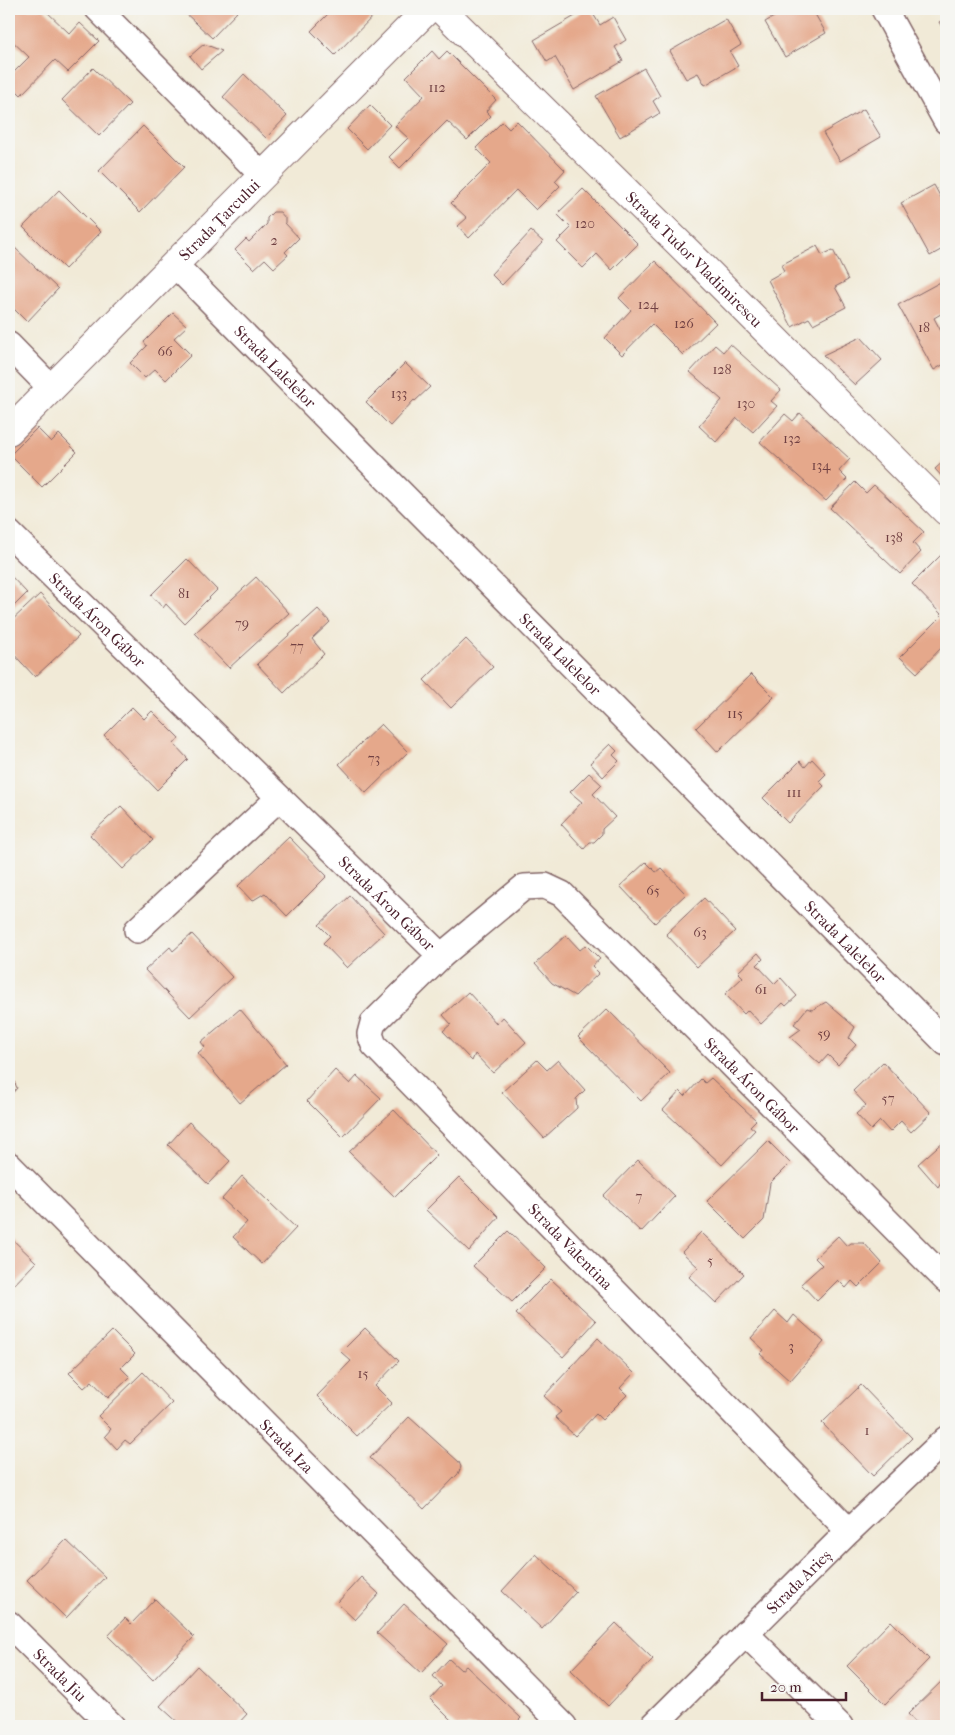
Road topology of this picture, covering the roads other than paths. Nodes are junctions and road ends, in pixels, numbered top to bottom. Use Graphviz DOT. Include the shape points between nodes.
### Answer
graph roads {
  1 [pos="98,9"];
  2 [pos="428,9"];
  3 [pos="441,9"];
  4 [pos="884,9"];
  5 [pos="946,121"];
  6 [pos="262,175"];
  7 [pos="174,264"];
  8 [pos="9,345"];
  9 [pos="51,388"];
  10 [pos="9,431"];
  11 [pos="946,511"];
  12 [pos="9,533"];
  13 [pos="279,798"];
  14 [pos="137,930"];
  15 [pos="440,956"];
  16 [pos="946,1044"];
  17 [pos="9,1165"];
  18 [pos="946,1280"];
  19 [pos="946,1439"];
  20 [pos="849,1531"];
  21 [pos="9,1624"];
  22 [pos="746,1633"];
  23 [pos="112,1726"];
  24 [pos="564,1726"];
  25 [pos="653,1726"];
  26 [pos="840,1726"];
  1 -- 6 [label="street"];
  2 -- 6 [label="street, Strada Țarcului"];
  3 -- 11 [label="street, Strada Tudor Vladimirescu"];
  4 -- 5 [label="street"];
  6 -- 7 [label="street, Strada Țarcului"];
  7 -- 9 [label="street, Strada Țarcului"];
  7 -- 16 [label="street, Strada Lalelelor"];
  8 -- 9 [label="street"];
  9 -- 10 [label="street, Strada Țarcului"];
  12 -- 13 [label="street, Strada Áron Gábor"];
  13 -- 14 [label="street"];
  13 -- 15 [label="street, Strada Áron Gábor"];
  15 -- 18 [label="street, Strada Áron Gábor" via="524,887 545,886 562,894"];
  15 -- 20 [label="street, Strada Valentina" via="373,1023 370,1034 374,1045"];
  17 -- 24 [label="street, Strada Iza"];
  19 -- 20 [label="street, Strada Arieș"];
  20 -- 22 [label="street, Strada Arieș"];
  21 -- 23 [label="street, Strada Jiu"];
  22 -- 25 [label="street, Strada Arieș"];
  22 -- 26 [label="street"];
}
